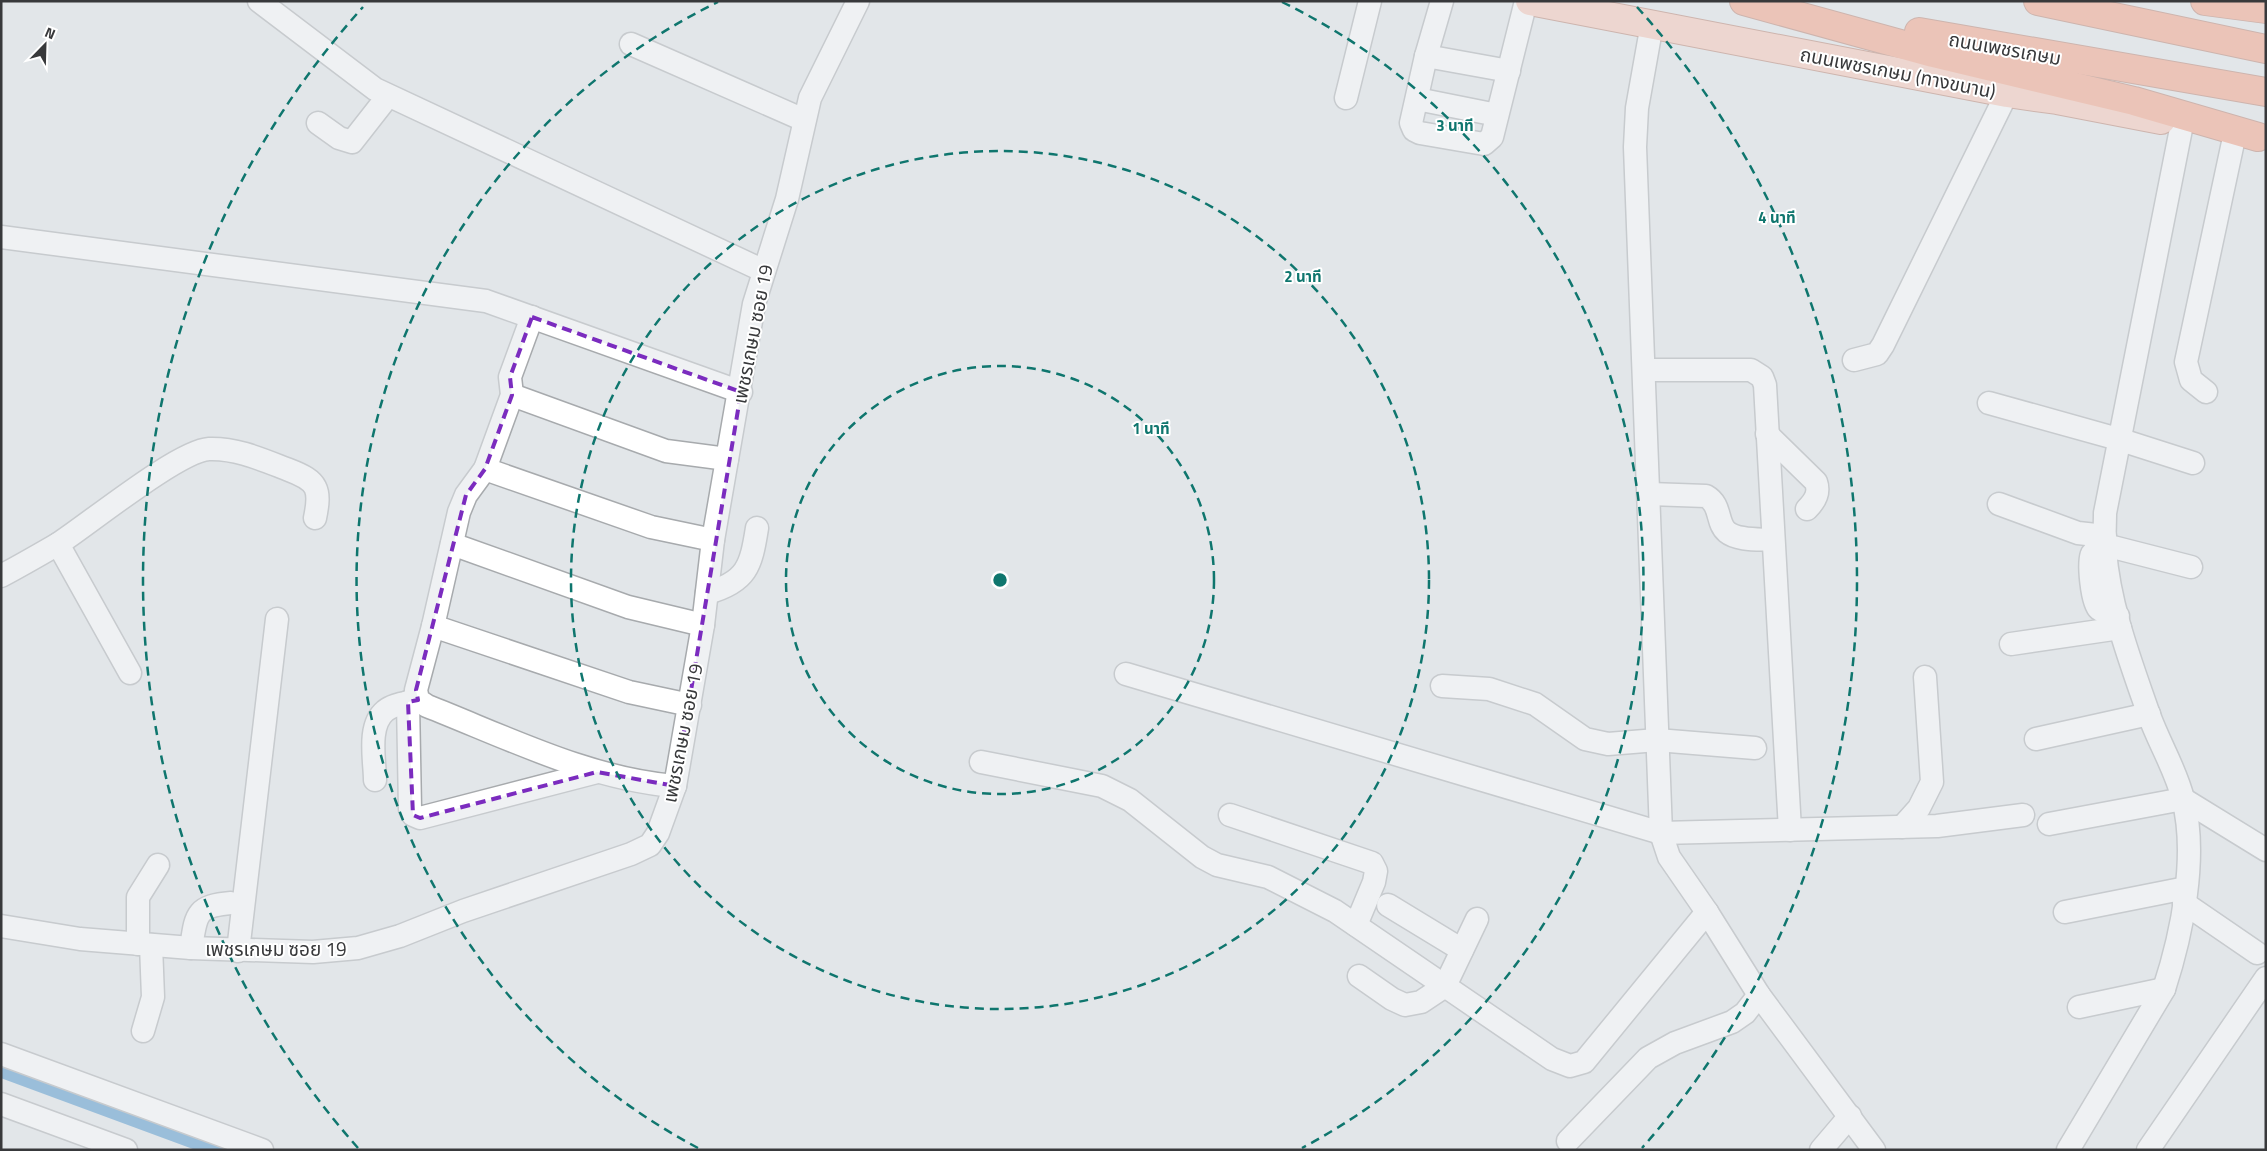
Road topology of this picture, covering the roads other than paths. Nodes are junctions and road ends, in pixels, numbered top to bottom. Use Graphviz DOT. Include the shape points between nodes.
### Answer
graph roads {
  1 [pos="258,1"];
  2 [pos="858,1"];
  3 [pos="1370,1"];
  4 [pos="1442,1"];
  5 [pos="1526,1"];
  6 [pos="1530,1"];
  7 [pos="1745,1"];
  8 [pos="2038,1"];
  9 [pos="2205,1"];
  10 [pos="2256,1"];
  11 [pos="2266,3"];
  12 [pos="2266,9"];
  13 [pos="1652,24"];
  14 [pos="631,44"];
  15 [pos="2266,49"];
  16 [pos="1426,56"];
  17 [pos="1509,71"];
  18 [pos="2266,92"];
  19 [pos="2007,93"];
  20 [pos="388,96"];
  21 [pos="1346,98"];
  22 [pos="1417,99"];
  23 [pos="1497,115"];
  24 [pos="804,120"];
  25 [pos="318,123"];
  26 [pos="2182,124"];
  27 [pos="2253,136"];
  28 [pos="1,237"];
  29 [pos="764,271"];
  30 [pos="532,317"];
  31 [pos="1854,360"];
  32 [pos="1644,370"];
  33 [pos="741,392"];
  34 [pos="2206,392"];
  35 [pos="512,394"];
  36 [pos="1989,403"];
  37 [pos="1767,434"];
  38 [pos="2118,439"];
  39 [pos="727,459"];
  40 [pos="2193,463"];
  41 [pos="485,469"];
  42 [pos="1650,494"];
  43 [pos="1999,504"];
  44 [pos="1807,509"];
  45 [pos="315,518"];
  46 [pos="757,528"];
  47 [pos="713,540"];
  48 [pos="1773,540"];
  49 [pos="2105,540"];
  50 [pos="58,544"];
  51 [pos="452,544"];
  52 [pos="2191,567"];
  53 [pos="1,576"];
  54 [pos="707,593"];
  55 [pos="277,620"];
  56 [pos="2119,622"];
  57 [pos="702,625"];
  58 [pos="434,626"];
  59 [pos="2011,644"];
  60 [pos="130,673"];
  61 [pos="1126,674"];
  62 [pos="1925,677"];
  63 [pos="1442,686"];
  64 [pos="413,701"];
  65 [pos="690,705"];
  66 [pos="2149,714"];
  67 [pos="2036,739"];
  68 [pos="1658,740"];
  69 [pos="1755,748"];
  70 [pos="982,762"];
  71 [pos="597,772"];
  72 [pos="375,780"];
  73 [pos="675,786"];
  74 [pos="2183,799"];
  75 [pos="1230,815"];
  76 [pos="2023,815"];
  77 [pos="2049,824"];
  78 [pos="1902,827"];
  79 [pos="1790,830"];
  80 [pos="1661,833"];
  81 [pos="2266,850"];
  82 [pos="158,865"];
  83 [pos="2185,896"];
  84 [pos="231,903"];
  85 [pos="1388,905"];
  86 [pos="1707,912"];
  87 [pos="2065,912"];
  88 [pos="1477,919"];
  89 [pos="1356,925"];
  90 [pos="2,929"];
  91 [pos="144,945"];
  92 [pos="191,948"];
  93 [pos="1462,950"];
  94 [pos="238,951"];
  95 [pos="2257,953"];
  96 [pos="1359,976"];
  97 [pos="2266,978"];
  98 [pos="1445,986"];
  99 [pos="2164,990"];
  100 [pos="1759,994"];
  101 [pos="2079,1007"];
  102 [pos="143,1031"];
  103 [pos="1,1054"];
  104 [pos="1,1104"];
  105 [pos="1850,1116"];
  106 [pos="70,1140"];
  107 [pos="1568,1141"];
  108 [pos="126,1150"];
  109 [pos="262,1150"];
  110 [pos="1821,1150"];
  111 [pos="1874,1150"];
  112 [pos="2068,1150"];
  113 [pos="2148,1150"];
  1 -- 20 [label="street"];
  2 -- 24 [label="street, เพชรเกษม ซอย 19" via="817,82"];
  3 -- 21 [label="street"];
  4 -- 16 [label="street"];
  5 -- 17 [label="street"];
  6 -- 13 [label="main road, ถนนเพชรเกษม (ทางขนาน)"];
  7 -- 18 [label="highway, ถนนเพชรเกษม"];
  7 -- 27 [label="highway" via="1933,54 2125,99"];
  8 -- 15 [label="highway"];
  9 -- 12 [label="highway"];
  10 -- 11 [label="main road"];
  13 -- 19 [label="main road, ถนนเพชรเกษม (ทางขนาน)"];
  13 -- 32 [label="street" via="1637,108 1635,147"];
  14 -- 24 [label="street"];
  16 -- 17 [label="street"];
  16 -- 22 [label="street"];
  17 -- 23 [label="street"];
  19 -- 26 [label="main road, ถนนเพชรเกษม (ทางขนาน)"];
  19 -- 31 [label="street" via="1884,345 1877,354"];
  20 -- 25 [label="street" via="352,142 339,138"];
  20 -- 29 [label="street"];
  22 -- 23 [label="street"];
  22 -- 23 [label="street" via="1411,123 1420,133 1484,144 1492,137"];
  24 -- 29 [label="street, เพชรเกษม ซอย 19" via="787,198"];
  26 -- 27 [label="main road, ถนนเพชรเกษม (ทางขนาน)"];
  26 -- 38 [label="street"];
  27 -- 34 [label="street" via="2186,362 2191,380"];
  28 -- 30 [label="street" via="486,301"];
  29 -- 33 [label="street, เพชรเกษม ซอย 19" via="754,304"];
  30 -- 33 [label="street"];
  30 -- 35 [label="street" via="510,376"];
  32 -- 37 [label="street" via="1751,370 1758,373 1765,386"];
  32 -- 42 [label="street"];
  33 -- 39 [label="street, เพชรเกษม ซอย 19"];
  35 -- 39 [label="street" via="666,451"];
  35 -- 41 [label="street"];
  36 -- 38 [label="street"];
  37 -- 44 [label="street" via="1816,482 1816,498"];
  37 -- 48 [label="street"];
  38 -- 40 [label="street"];
  38 -- 49 [label="street" via="2105,512"];
  39 -- 47 [label="street, เพชรเกษม ซอย 19"];
  41 -- 47 [label="street" via="651,527"];
  41 -- 51 [label="street" via="466,495"];
  42 -- 48 [label="street" via="1706,496 1712,499 1727,532 1735,536"];
  42 -- 68 [label="street"];
  43 -- 49 [label="street"];
  45 -- 50 [label="street" via="319,491 301,474 247,454 206,449 183,458"];
  46 -- 54 [label="street" via="746,569 728,587"];
  47 -- 54 [label="street, เพชรเกษม ซอย 19"];
  48 -- 79 [label="street"];
  49 -- 52 [label="street"];
  49 -- 56 [label="street"];
  50 -- 53 [label="street"];
  50 -- 60 [label="street"];
  51 -- 57 [label="street" via="628,607"];
  51 -- 58 [label="street"];
  54 -- 57 [label="street, เพชรเกษม ซอย 19"];
  55 -- 94 [label="street"];
  56 -- 59 [label="street"];
  56 -- 66 [label="street"];
  57 -- 65 [label="street, เพชรเกษม ซอย 19"];
  58 -- 64 [label="street"];
  58 -- 65 [label="street" via="629,692"];
  61 -- 80 [label="street"];
  62 -- 78 [label="street" via="1932,782 1919,808"];
  63 -- 68 [label="street" via="1489,689 1534,704 1585,739 1608,744"];
  64 -- 71 [label="street"];
  64 -- 71 [label="street" via="410,809 420,818"];
  64 -- 72 [label="street" via="393,707 379,718 374,738"];
  65 -- 73 [label="street, เพชรเกษม ซอย 19"];
  66 -- 67 [label="street"];
  66 -- 74 [label="street"];
  68 -- 69 [label="street"];
  68 -- 80 [label="street"];
  70 -- 89 [label="street" via="1102,786 1130,800 1202,858 1217,865 1268,877"];
  71 -- 73 [label="street"];
  73 -- 94 [label="street, เพชรเกษม ซอย 19" via="658,833 650,845 631,854 358,948 313,952"];
  74 -- 77 [label="street"];
  74 -- 81 [label="street"];
  74 -- 83 [label="street" via="2188,830"];
  75 -- 89 [label="street" via="1372,864 1376,870 1374,882"];
  76 -- 78 [label="street"];
  78 -- 79 [label="street"];
  79 -- 80 [label="street"];
  80 -- 86 [label="street" via="1669,857"];
  82 -- 91 [label="street" via="138,897"];
  83 -- 87 [label="street"];
  83 -- 95 [label="street"];
  83 -- 99 [label="street" via="2172,966"];
  84 -- 92 [label="street" via="211,904 200,912"];
  85 -- 93 [label="street"];
  86 -- 98 [label="street" via="1584,1062 1570,1066 1552,1059"];
  86 -- 100 [label="street"];
  88 -- 93 [label="street"];
  89 -- 98 [label="street"];
  90 -- 91 [label="street, เพชรเกษม ซอย 19"];
  91 -- 92 [label="street, เพชรเกษม ซอย 19"];
  91 -- 102 [label="street" via="153,997"];
  92 -- 94 [label="street, เพชรเกษม ซอย 19"];
  93 -- 98 [label="street"];
  96 -- 98 [label="street" via="1405,1005 1421,1002"];
  97 -- 113 [label="street"];
  99 -- 101 [label="street"];
  99 -- 112 [label="street"];
  100 -- 105 [label="street"];
  100 -- 107 [label="street" via="1745,1013 1732,1022 1675,1043 1648,1058"];
  103 -- 109 [label="street"];
  104 -- 106 [label="street"];
  105 -- 110 [label="street"];
  105 -- 111 [label="street"];
  106 -- 108 [label="street"];
}
